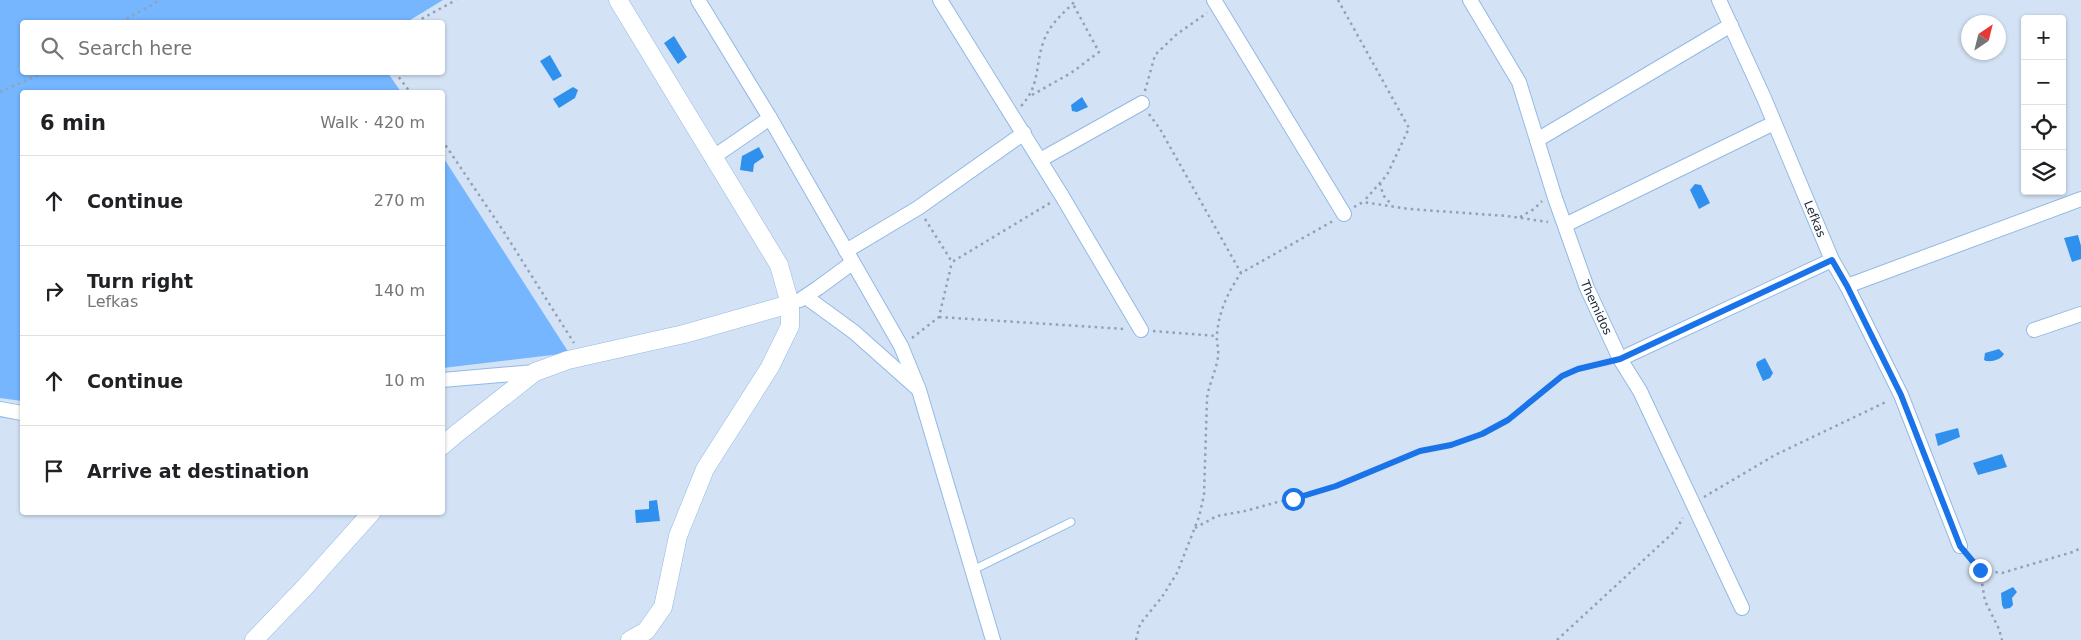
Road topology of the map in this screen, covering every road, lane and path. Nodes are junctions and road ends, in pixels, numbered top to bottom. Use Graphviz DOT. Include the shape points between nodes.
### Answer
graph roads {
  1 [pos="160,0"];
  2 [pos="456,0"];
  3 [pos="618,0"];
  4 [pos="698,0"];
  5 [pos="940,0"];
  6 [pos="1076,0"];
  7 [pos="1338,0"];
  8 [pos="1470,0"];
  9 [pos="1719,0"];
  10 [pos="1216,3"];
  11 [pos="1073,4"];
  12 [pos="125,20"];
  13 [pos="420,20"];
  14 [pos="1731,24"];
  15 [pos="38,75"];
  16 [pos="397,75"];
  17 [pos="408,90"];
  18 [pos="0,92"];
  19 [pos="1030,96"];
  20 [pos="1142,103"];
  21 [pos="1011,115"];
  22 [pos="770,118"];
  23 [pos="1774,123"];
  24 [pos="1024,133"];
  25 [pos="1538,140"];
  26 [pos="445,144"];
  27 [pos="712,158"];
  28 [pos="1040,160"];
  29 [pos="1550,180"];
  30 [pos="1380,183"];
  31 [pos="1062,196"];
  32 [pos="2081,199"];
  33 [pos="1364,202"];
  34 [pos="1394,206"];
  35 [pos="918,208"];
  36 [pos="1344,214"];
  37 [pos="1518,218"];
  38 [pos="1565,225"];
  39 [pos="849,257"];
  40 [pos="1832,260"];
  41 [pos="952,262"];
  42 [pos="1241,273"];
  43 [pos="1847,286"];
  44 [pos="798,300"];
  45 [pos="2081,314"];
  46 [pos="939,316"];
  47 [pos="1141,330"];
  48 [pos="2034,330"];
  49 [pos="1216,336"];
  50 [pos="901,346"];
  51 [pos="583,357"];
  52 [pos="1620,359"];
  53 [pos="535,372"];
  54 [pos="445,380"];
  55 [pos="919,390"];
  56 [pos="1901,395"];
  57 [pos="0,410"];
  58 [pos="20,414"];
  59 [pos="445,443"];
  60 [pos="1692,504"];
  61 [pos="369,515"];
  62 [pos="1071,522"];
  63 [pos="1195,528"];
  64 [pos="1960,546"];
  65 [pos="2081,546"];
  66 [pos="972,570"];
  67 [pos="1980,570"];
  68 [pos="1742,608"];
  69 [pos="254,640"];
  70 [pos="630,640"];
  71 [pos="993,640"];
  72 [pos="1136,640"];
  73 [pos="1557,640"];
  74 [pos="2002,640"];
  1 -- 12 [label="path"];
  2 -- 13 [label="path"];
  3 -- 27 [label="street"];
  4 -- 22 [label="street"];
  5 -- 21 [label="street"];
  6 -- 11 [label="path"];
  7 -- 30 [label="path" via="1409,128"];
  8 -- 25 [label="street, Themidos" via="1519,82"];
  9 -- 14 [label="street, Lefkas"];
  10 -- 20 [label="path" via="1156,55"];
  10 -- 36 [label="street"];
  11 -- 19 [label="path" via="1051,25 1042,44"];
  11 -- 19 [label="path" via="1099,52"];
  14 -- 23 [label="street, Lefkas"];
  14 -- 25 [label="street"];
  15 -- 18 [label="path"];
  16 -- 17 [label="path"];
  19 -- 21 [label="path"];
  20 -- 28 [label="street"];
  20 -- 42 [label="path"];
  21 -- 24 [label="street"];
  22 -- 27 [label="street"];
  22 -- 39 [label="street"];
  23 -- 38 [label="street"];
  23 -- 40 [label="street, Lefkas"];
  24 -- 28 [label="street"];
  24 -- 35 [label="street"];
  25 -- 29 [label="street, Themidos"];
  26 -- 51 [label="path"];
  27 -- 44 [label="street"];
  28 -- 31 [label="street"];
  29 -- 37 [label="path" via="1544,199"];
  29 -- 38 [label="street, Themidos"];
  30 -- 33 [label="path"];
  30 -- 34 [label="path" via="1383,195"];
  31 -- 41 [label="path"];
  31 -- 47 [label="street"];
  32 -- 43 [label="street"];
  33 -- 34 [label="path"];
  33 -- 36 [label="path"];
  34 -- 37 [label="path"];
  35 -- 39 [label="street"];
  35 -- 41 [label="path"];
  36 -- 42 [label="path"];
  37 -- 38 [label="path"];
  38 -- 52 [label="street, Themidos" via="1587,288"];
  39 -- 44 [label="street"];
  39 -- 50 [label="street"];
  40 -- 43 [label="street, Lefkas"];
  40 -- 52 [label="street"];
  41 -- 46 [label="path"];
  42 -- 49 [label="path" via="1222,306"];
  43 -- 56 [label="street, Lefkas"];
  44 -- 51 [label="street" via="684,334"];
  44 -- 55 [label="street" via="854,332"];
  44 -- 70 [label="street" via="790,326 770,367 705,469 678,536 663,607 646,630"];
  45 -- 48 [label="street"];
  46 -- 47 [label="path"];
  46 -- 50 [label="path"];
  47 -- 49 [label="path"];
  49 -- 63 [label="path" via="1218,359 1207,398 1204,494"];
  50 -- 55 [label="street"];
  51 -- 53 [label="street"];
  52 -- 60 [label="street, Themidos" via="1640,392"];
  52 -- 63 [label="path" via="1562,376 1508,420 1482,434 1420,451 1336,486 1217,516"];
  53 -- 54 [label="street"];
  53 -- 59 [label="street"];
  55 -- 66 [label="street"];
  56 -- 60 [label="path" via="1775,455"];
  56 -- 64 [label="street, Lefkas"];
  57 -- 58 [label="street"];
  60 -- 68 [label="street, Themidos"];
  60 -- 73 [label="path" via="1676,531"];
  61 -- 69 [label="street"];
  62 -- 66 [label="lane"];
  63 -- 72 [label="path" via="1177,573 1140,624"];
  64 -- 67 [label="path"];
  65 -- 67 [label="path" via="2076,551 2002,573"];
  66 -- 71 [label="street"];
  67 -- 74 [label="path" via="1985,601"];
}
